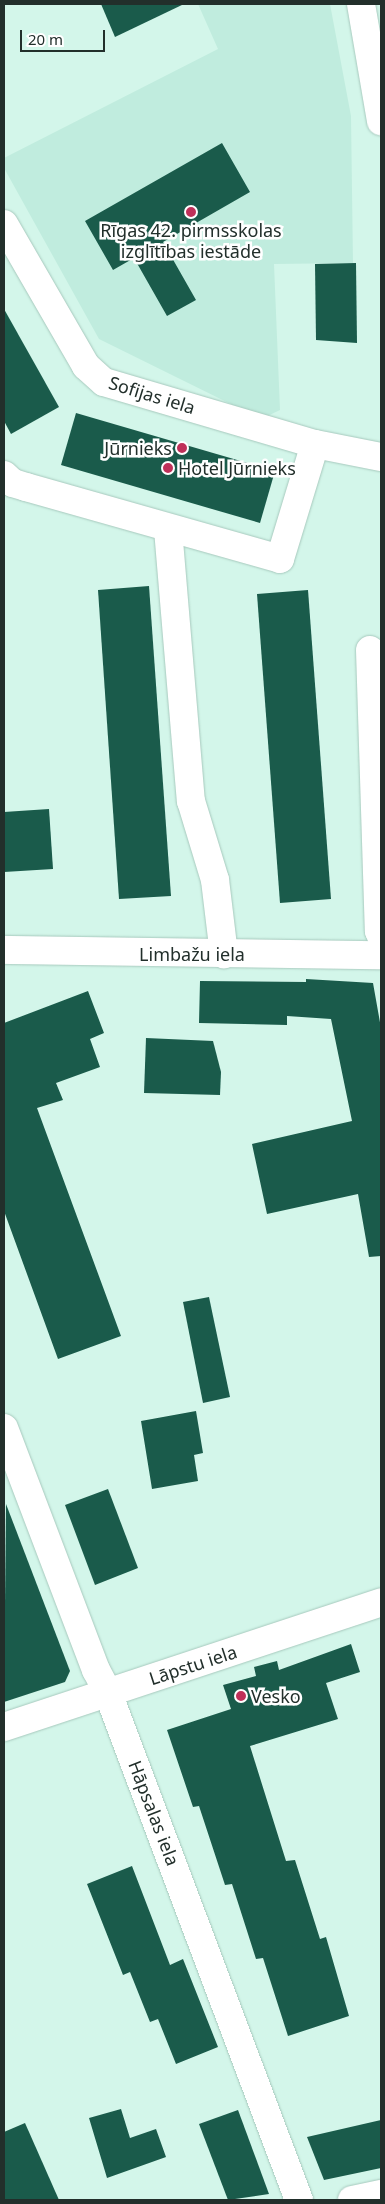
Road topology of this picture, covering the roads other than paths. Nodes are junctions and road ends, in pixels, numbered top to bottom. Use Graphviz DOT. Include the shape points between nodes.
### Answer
graph roads {
  1 [pos="361,4"];
  2 [pos="381,121"];
  3 [pos="4,224"];
  4 [pos="315,444"];
  5 [pos="381,457"];
  6 [pos="7,481"];
  7 [pos="168,529"];
  8 [pos="370,650"];
  9 [pos="381,936"];
  10 [pos="4,950"];
  11 [pos="224,954"];
  12 [pos="381,956"];
  13 [pos="4,1428"];
  14 [pos="381,1602"];
  15 [pos="108,1693"];
  16 [pos="4,1727"];
  17 [pos="381,2194"];
  18 [pos="299,2200"];
  19 [pos="352,2200"];
  1 -- 2 [label="street"];
  3 -- 4 [label="street, Sofijas iela" via="86,366 104,382"];
  4 -- 5 [label="street, Sofijas iela"];
  4 -- 7 [label="street" via="280,559"];
  6 -- 7 [label="street"];
  7 -- 11 [label="street" via="191,801 215,880"];
  8 -- 9 [label="street" via="378,931"];
  10 -- 11 [label="street, Limbažu iela"];
  11 -- 12 [label="street, Limbažu iela"];
  13 -- 15 [label="street, Hāpsalas iela" via="96,1670"];
  14 -- 15 [label="street, Lāpstu iela"];
  15 -- 16 [label="street, Lāpstu iela"];
  15 -- 18 [label="street, Hāpsalas iela"];
  17 -- 19 [label="street"];
}
